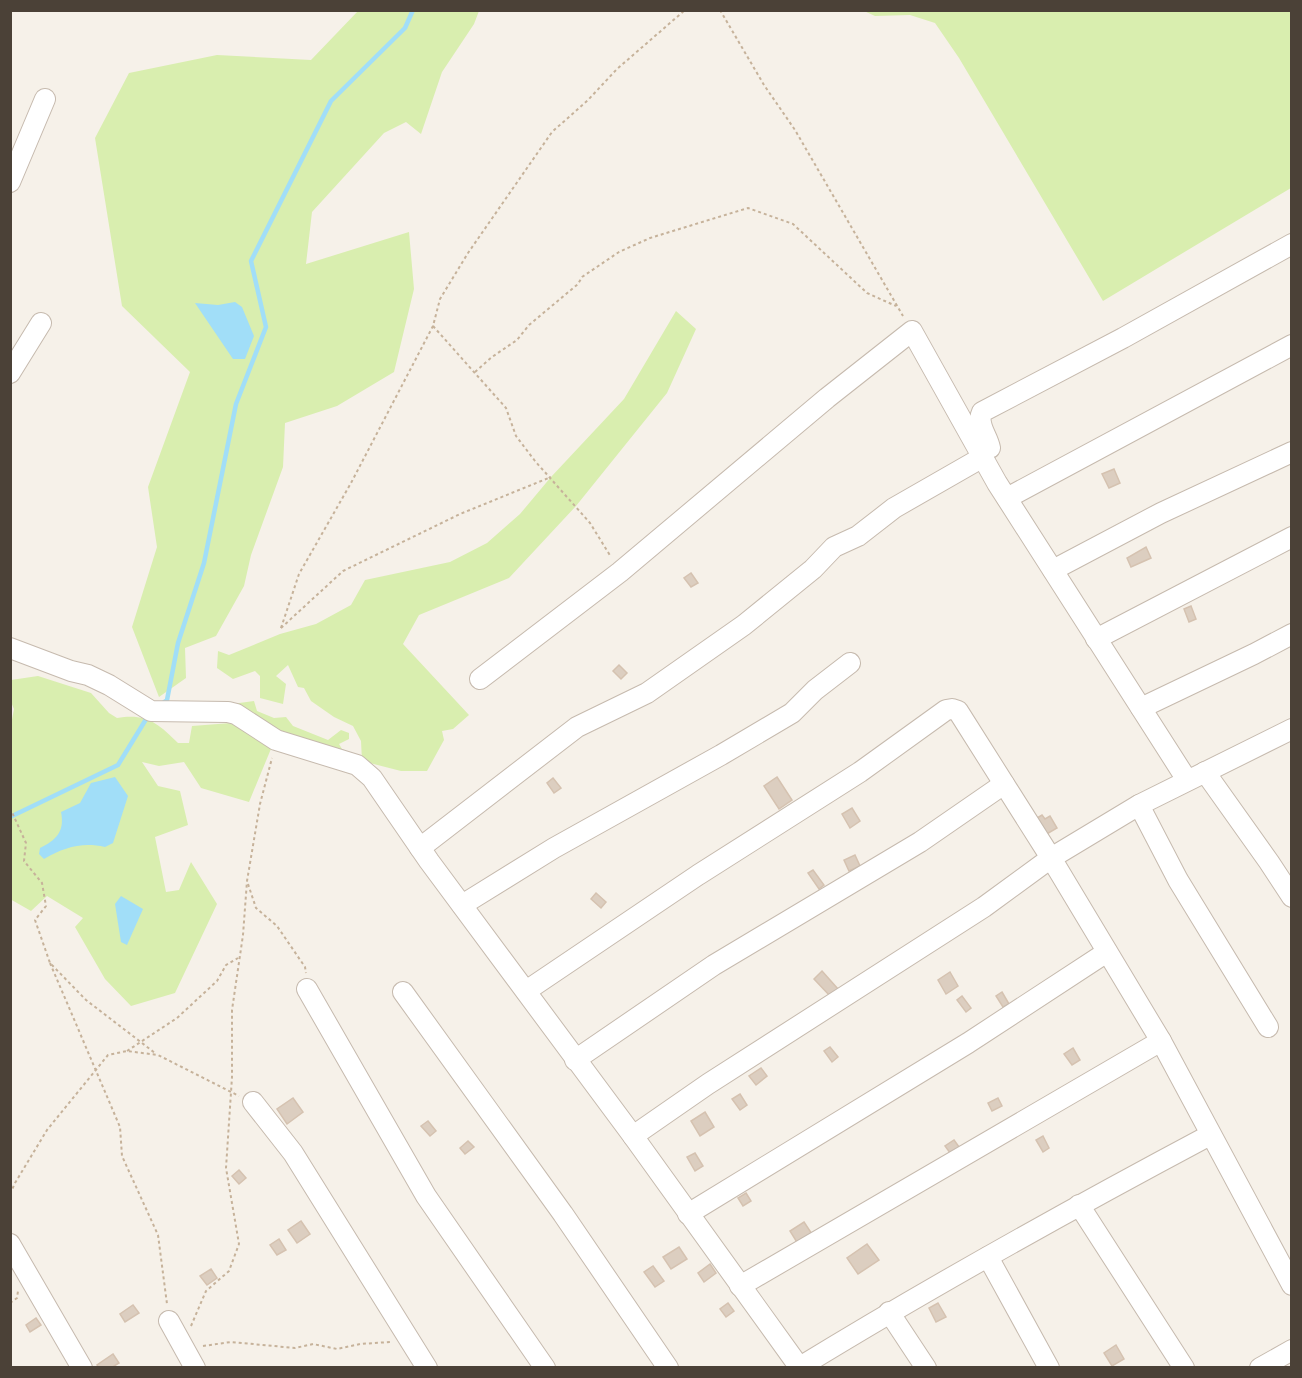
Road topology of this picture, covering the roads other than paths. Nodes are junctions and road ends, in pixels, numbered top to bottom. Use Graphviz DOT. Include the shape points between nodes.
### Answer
graph roads {
  1 [pos="45,99"];
  2 [pos="10,182"];
  3 [pos="1292,244"];
  4 [pos="42,323"];
  5 [pos="1292,345"];
  6 [pos="10,374"];
  7 [pos="1292,452"];
  8 [pos="985,460"];
  9 [pos="1007,498"];
  10 [pos="1292,537"];
  11 [pos="1053,570"];
  12 [pos="1292,634"];
  13 [pos="1096,639"];
  14 [pos="10,648"];
  15 [pos="849,663"];
  16 [pos="480,680"];
  17 [pos="1141,708"];
  18 [pos="1292,729"];
  19 [pos="1196,776"];
  20 [pos="1004,784"];
  21 [pos="1139,805"];
  22 [pos="420,848"];
  23 [pos="1051,858"];
  24 [pos="1292,897"];
  25 [pos="462,905"];
  26 [pos="1107,952"];
  27 [pos="307,989"];
  28 [pos="526,991"];
  29 [pos="403,992"];
  30 [pos="1268,1027"];
  31 [pos="1161,1041"];
  32 [pos="575,1060"];
  33 [pos="253,1102"];
  34 [pos="1210,1135"];
  35 [pos="633,1136"];
  36 [pos="1079,1205"];
  37 [pos="688,1214"];
  38 [pos="10,1244"];
  39 [pos="988,1257"];
  40 [pos="1292,1285"];
  41 [pos="740,1286"];
  42 [pos="889,1312"];
  43 [pos="176,1336"];
  44 [pos="1292,1350"];
  45 [pos="800,1367"];
  46 [pos="82,1368"];
  47 [pos="195,1368"];
  48 [pos="427,1368"];
  49 [pos="545,1368"];
  50 [pos="668,1368"];
  51 [pos="926,1368"];
  52 [pos="1049,1368"];
  53 [pos="1184,1368"];
  54 [pos="1260,1368"];
  1 -- 2 [label="street"];
  3 -- 8 [label="street" via="982,412 980,423 990,447"];
  4 -- 6 [label="street"];
  5 -- 9 [label="street"];
  7 -- 11 [label="street" via="1161,513"];
  8 -- 9 [label="street"];
  8 -- 16 [label="street" via="912,331 620,572"];
  8 -- 22 [label="street" via="894,508 858,536 834,547 813,570 744,625 654,688 577,727"];
  9 -- 11 [label="street"];
  10 -- 13 [label="street"];
  11 -- 13 [label="street"];
  12 -- 17 [label="street"];
  13 -- 17 [label="street"];
  14 -- 22 [label="street" via="88,675 151,711 228,712 276,740 357,765 372,777"];
  15 -- 25 [label="street" via="792,713 564,842"];
  17 -- 19 [label="street"];
  18 -- 19 [label="street"];
  19 -- 21 [label="street"];
  19 -- 24 [label="street"];
  20 -- 23 [label="street"];
  20 -- 28 [label="street" via="958,711 946,710 860,772"];
  20 -- 32 [label="street" via="920,842 714,965"];
  21 -- 23 [label="street"];
  21 -- 30 [label="street" via="1178,880"];
  22 -- 25 [label="street"];
  23 -- 26 [label="street"];
  23 -- 35 [label="street" via="984,907"];
  25 -- 28 [label="street"];
  26 -- 31 [label="street"];
  26 -- 37 [label="street"];
  27 -- 49 [label="street" via="426,1196"];
  28 -- 32 [label="street"];
  29 -- 50 [label="street" via="564,1214"];
  31 -- 34 [label="street"];
  31 -- 41 [label="street"];
  32 -- 35 [label="street"];
  33 -- 48 [label="street" via="293,1153"];
  34 -- 36 [label="street"];
  34 -- 40 [label="street"];
  35 -- 37 [label="street"];
  36 -- 39 [label="street"];
  36 -- 53 [label="street"];
  37 -- 41 [label="street"];
  38 -- 46 [label="street"];
  39 -- 42 [label="street"];
  39 -- 52 [label="street"];
  41 -- 45 [label="street"];
  42 -- 45 [label="street"];
  42 -- 51 [label="street"];
  43 -- 47 [label="street"];
  44 -- 54 [label="street"];
}
